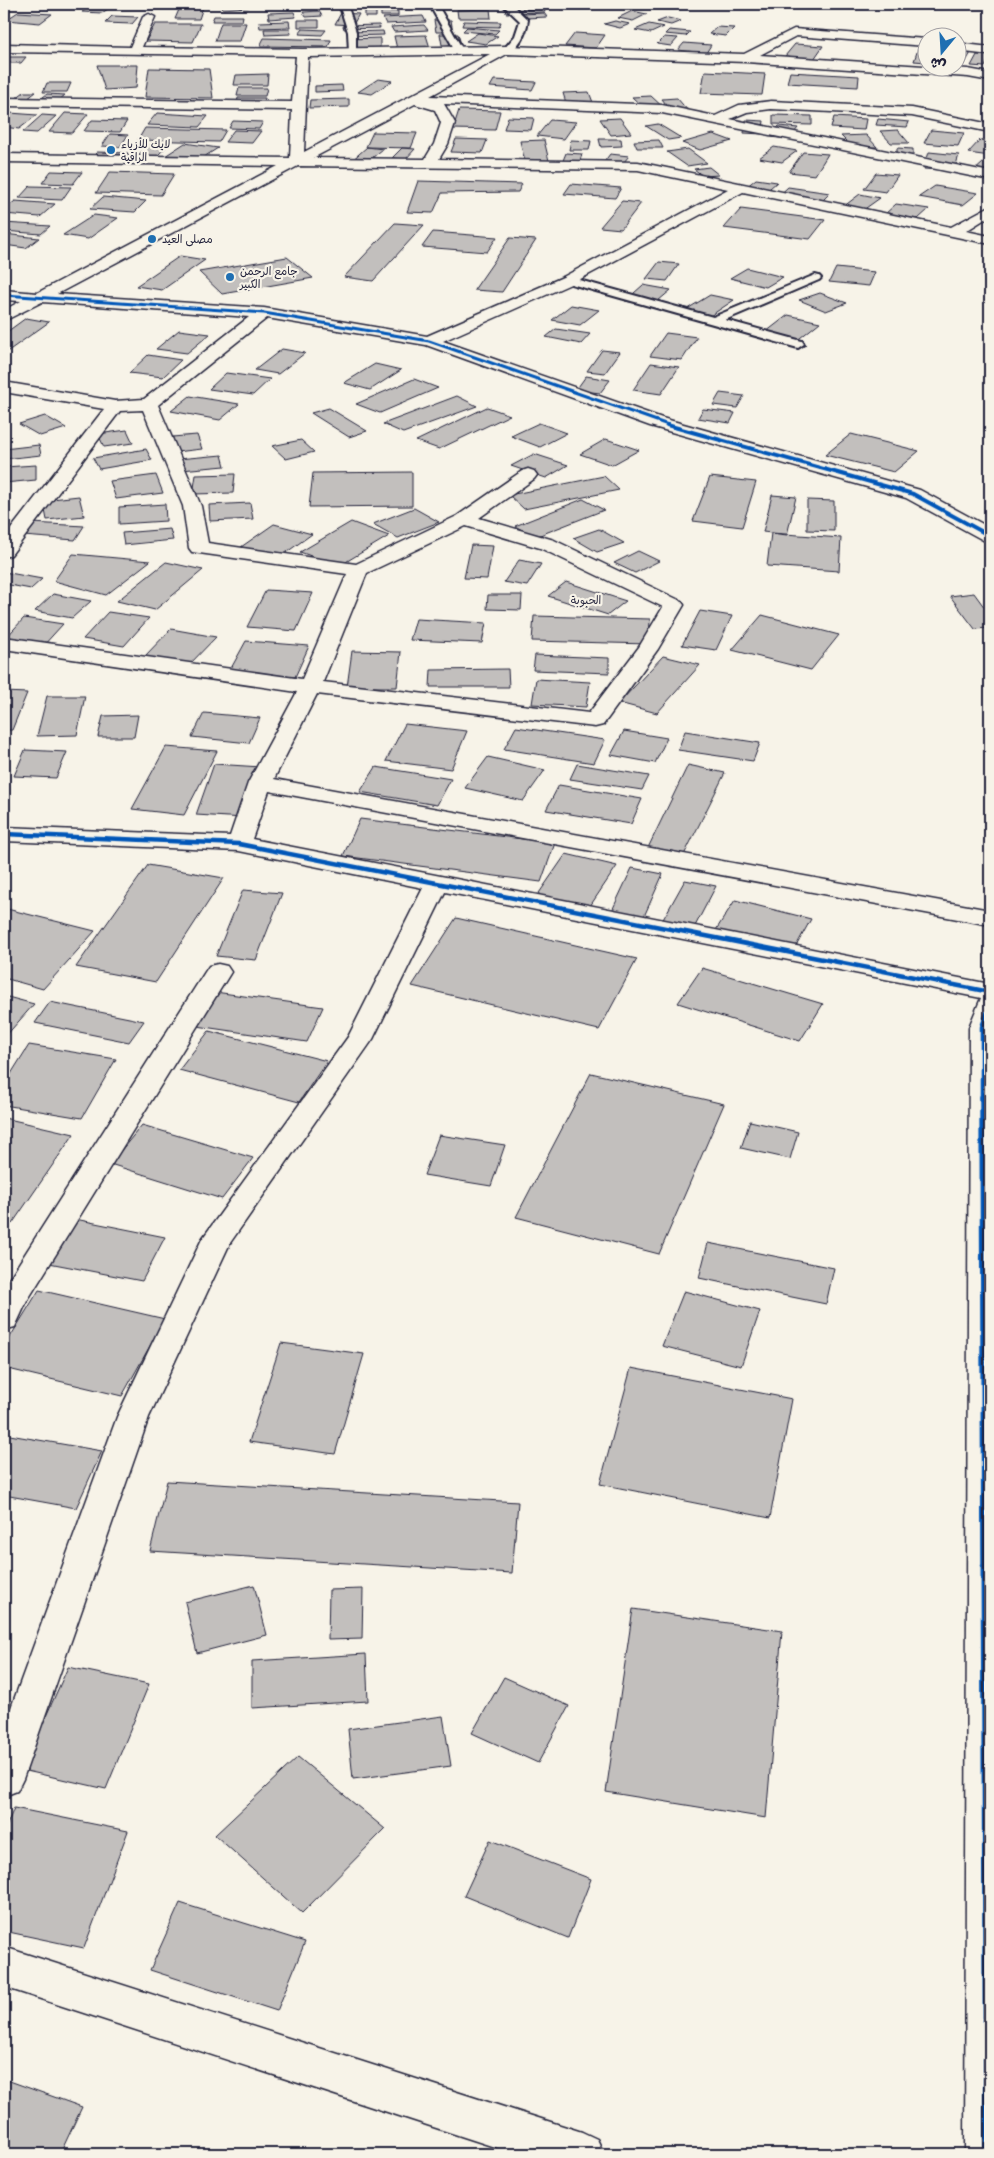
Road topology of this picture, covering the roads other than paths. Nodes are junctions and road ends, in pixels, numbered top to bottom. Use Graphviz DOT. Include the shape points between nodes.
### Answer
graph roads {
  1 [pos="343,4"];
  2 [pos="433,4"];
  3 [pos="506,4"];
  4 [pos="149,17"];
  5 [pos="916,42"];
  6 [pos="966,47"];
  7 [pos="4,48"];
  8 [pos="459,50"];
  9 [pos="507,50"];
  10 [pos="134,51"];
  11 [pos="990,51"];
  12 [pos="353,52"];
  13 [pos="302,53"];
  14 [pos="746,58"];
  15 [pos="990,77"];
  16 [pos="414,99"];
  17 [pos="4,102"];
  18 [pos="298,106"];
  19 [pos="716,120"];
  20 [pos="990,128"];
  21 [pos="4,158"];
  22 [pos="297,161"];
  23 [pos="430,163"];
  24 [pos="990,176"];
  25 [pos="741,188"];
  26 [pos="990,210"];
  27 [pos="953,232"];
  28 [pos="990,240"];
  29 [pos="815,278"];
  30 [pos="568,280"];
  31 [pos="4,295"];
  32 [pos="38,297"];
  33 [pos="8,310"];
  34 [pos="264,313"];
  35 [pos="715,320"];
  36 [pos="429,342"];
  37 [pos="798,344"];
  38 [pos="4,387"];
  39 [pos="149,404"];
  40 [pos="115,406"];
  41 [pos="528,475"];
  42 [pos="464,520"];
  43 [pos="990,536"];
  44 [pos="4,551"];
  45 [pos="359,570"];
  46 [pos="4,643"];
  47 [pos="310,687"];
  48 [pos="260,782"];
  49 [pos="7,840"];
  50 [pos="238,844"];
  51 [pos="437,884"];
  52 [pos="990,917"];
  53 [pos="218,972"];
  54 [pos="990,992"];
  55 [pos="988,1020"];
  56 [pos="4,1319"];
  57 [pos="4,1779"];
  58 [pos="4,1967"];
  59 [pos="582,2154"];
  60 [pos="987,2154"];
  1 -- 12 [label="lane" via="352,32"];
  2 -- 8 [label="lane"];
  3 -- 9 [label="lane" via="524,20 522,33"];
  4 -- 10 [label="street"];
  5 -- 14 [label="street" via="794,32"];
  6 -- 11 [label="street"];
  7 -- 10 [label="street"];
  8 -- 9 [label="street"];
  8 -- 12 [label="street"];
  9 -- 14 [label="street"];
  9 -- 16 [label="street"];
  10 -- 13 [label="street"];
  12 -- 13 [label="street"];
  13 -- 18 [label="street"];
  14 -- 15 [label="street"];
  16 -- 19 [label="street" via="662,109"];
  16 -- 22 [label="street"];
  16 -- 23 [label="street" via="440,107 448,123"];
  17 -- 18 [label="street"];
  18 -- 22 [label="street"];
  19 -- 20 [label="street" via="744,108 771,105 912,112"];
  19 -- 24 [label="street"];
  21 -- 22 [label="street"];
  22 -- 23 [label="street"];
  22 -- 32 [label="street"];
  23 -- 25 [label="street" via="638,166"];
  25 -- 27 [label="street"];
  25 -- 30 [label="street"];
  26 -- 27 [label="street"];
  27 -- 28 [label="street"];
  29 -- 35 [label="lane"];
  30 -- 35 [label="lane"];
  30 -- 36 [label="street"];
  31 -- 32 [label="street"];
  32 -- 33 [label="street"];
  32 -- 34 [label="street"];
  34 -- 36 [label="street"];
  34 -- 39 [label="street"];
  35 -- 37 [label="lane"];
  36 -- 43 [label="street" via="656,422 913,494"];
  38 -- 40 [label="street"];
  39 -- 40 [label="street"];
  39 -- 45 [label="street" via="192,506 199,548"];
  40 -- 44 [label="street"];
  41 -- 42 [label="street"];
  42 -- 45 [label="street"];
  42 -- 47 [label="street" via="547,544 674,605 648,649 595,720"];
  45 -- 47 [label="street"];
  46 -- 47 [label="street"];
  47 -- 48 [label="street"];
  48 -- 50 [label="street"];
  48 -- 52 [label="street"];
  49 -- 50 [label="street"];
  50 -- 51 [label="street"];
  51 -- 54 [label="street"];
  51 -- 57 [label="street" via="360,1039 216,1239 134,1417"];
  53 -- 56 [label="street" via="12,1299"];
  55 -- 60 [label="street"];
  58 -- 59 [label="street"];
}
